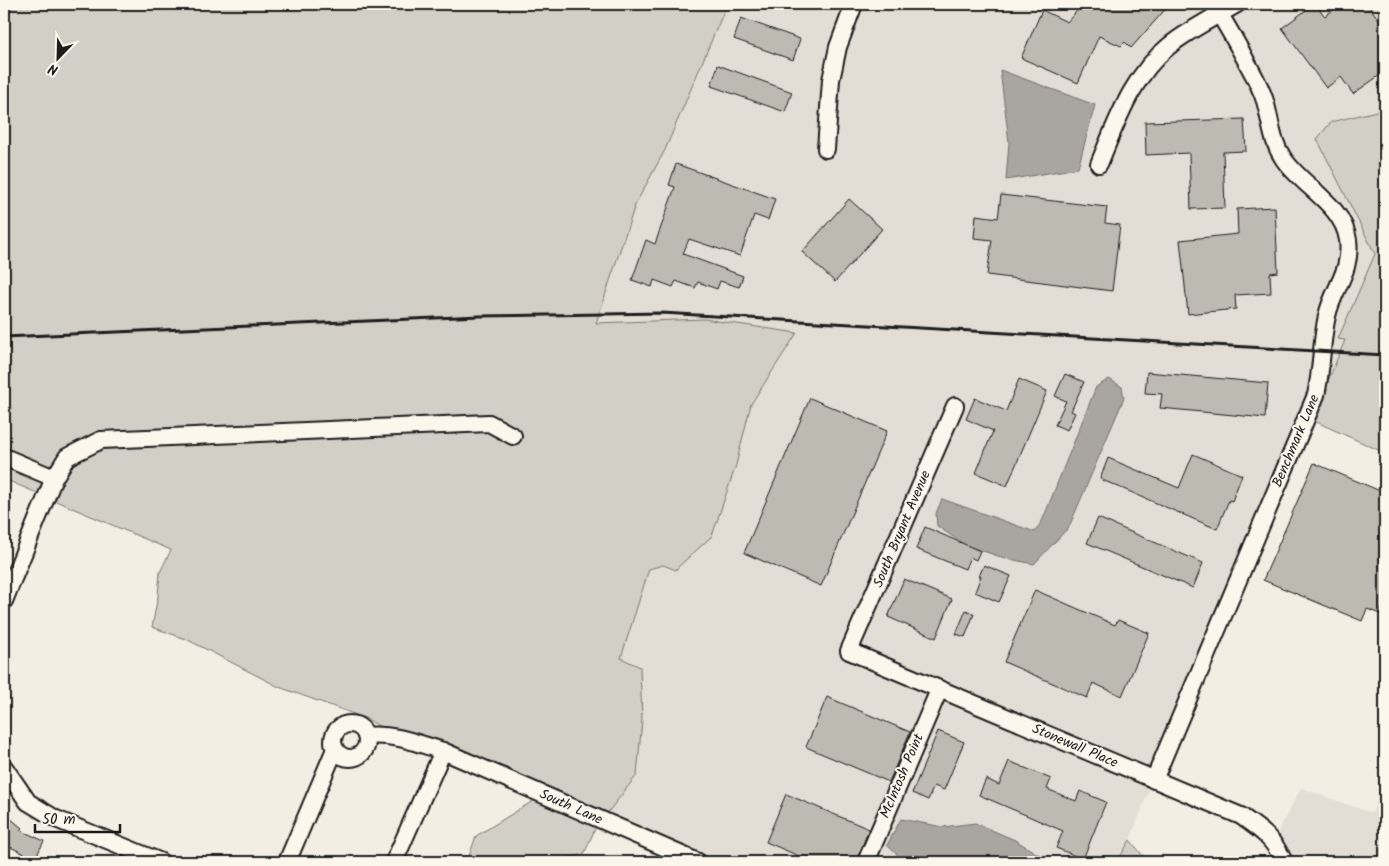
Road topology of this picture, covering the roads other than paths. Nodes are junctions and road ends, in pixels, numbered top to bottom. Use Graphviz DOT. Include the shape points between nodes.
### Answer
graph roads {
  1 [pos="854,4"];
  2 [pos="1237,4"];
  3 [pos="1217,9"];
  4 [pos="826,150"];
  5 [pos="1099,164"];
  6 [pos="955,406"];
  7 [pos="513,436"];
  8 [pos="4,457"];
  9 [pos="54,478"];
  10 [pos="4,602"];
  11 [pos="849,651"];
  12 [pos="939,690"];
  13 [pos="366,736"];
  14 [pos="335,749"];
  15 [pos="443,751"];
  16 [pos="4,767"];
  17 [pos="1154,780"];
  18 [pos="161,862"];
  19 [pos="287,862"];
  20 [pos="394,862"];
  21 [pos="698,862"];
  22 [pos="866,862"];
  23 [pos="1284,862"];
  1 -- 4 [label="street" via="838,47 831,80"];
  2 -- 3 [label="street"];
  3 -- 5 [label="street" via="1169,46 1139,78 1125,100"];
  3 -- 17 [label="street, Benchmark Lane" via="1258,84 1272,138 1293,172 1335,211 1345,229 1348,258 1327,316 1316,395"];
  6 -- 11 [label="street, South Bryant Avenue"];
  7 -- 9 [label="street" via="489,423 101,440 67,457"];
  8 -- 9 [label="street"];
  9 -- 10 [label="street"];
  11 -- 12 [label="street, Stonewall Place"];
  12 -- 17 [label="street, Stonewall Place"];
  12 -- 22 [label="street, McIntosh Point"];
  13 -- 14 [label="street" via="366,747 359,755 343,756"];
  13 -- 14 [label="street" via="354,724 342,726 334,734"];
  13 -- 15 [label="street, South Lane" via="380,734 403,738"];
  14 -- 19 [label="street"];
  15 -- 20 [label="street"];
  15 -- 21 [label="street, South Lane"];
  16 -- 18 [label="street" via="28,802 56,819"];
  17 -- 23 [label="street, Stonewall Place" via="1241,816 1265,833"];
}
